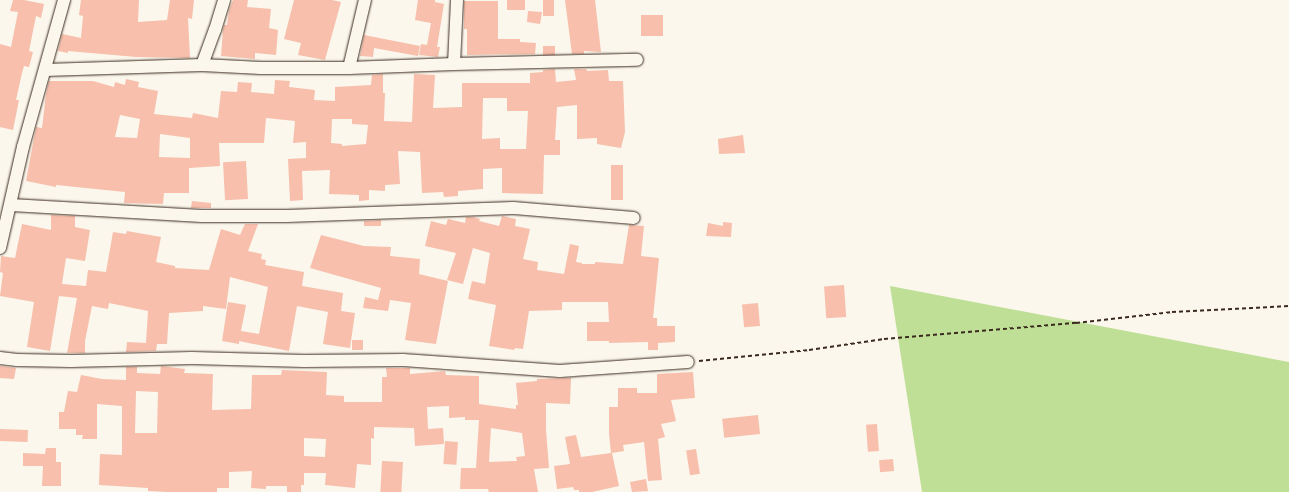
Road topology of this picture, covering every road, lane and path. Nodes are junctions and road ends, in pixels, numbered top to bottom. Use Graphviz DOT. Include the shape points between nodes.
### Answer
graph roads {
  1 [pos="64,0"];
  2 [pos="224,0"];
  3 [pos="365,0"];
  4 [pos="457,0"];
  5 [pos="637,60"];
  6 [pos="454,64"];
  7 [pos="202,65"];
  8 [pos="349,68"];
  9 [pos="45,70"];
  10 [pos="11,205"];
  11 [pos="634,218"];
  12 [pos="0,248"];
  13 [pos="1289,306"];
  14 [pos="0,358"];
  15 [pos="688,362"];
  1 -- 9 [label="street"];
  2 -- 7 [label="street"];
  3 -- 8 [label="street"];
  4 -- 6 [label="street"];
  5 -- 6 [label="street"];
  6 -- 8 [label="street"];
  7 -- 8 [label="street"];
  7 -- 9 [label="street"];
  9 -- 10 [label="street" via="23,147"];
  10 -- 11 [label="street" via="202,216 288,216 513,208"];
  10 -- 12 [label="street"];
  13 -- 15 [label="path" via="1172,312 884,339 809,350"];
  14 -- 15 [label="street" via="71,361 192,358 304,362 402,360 560,371"];
}
